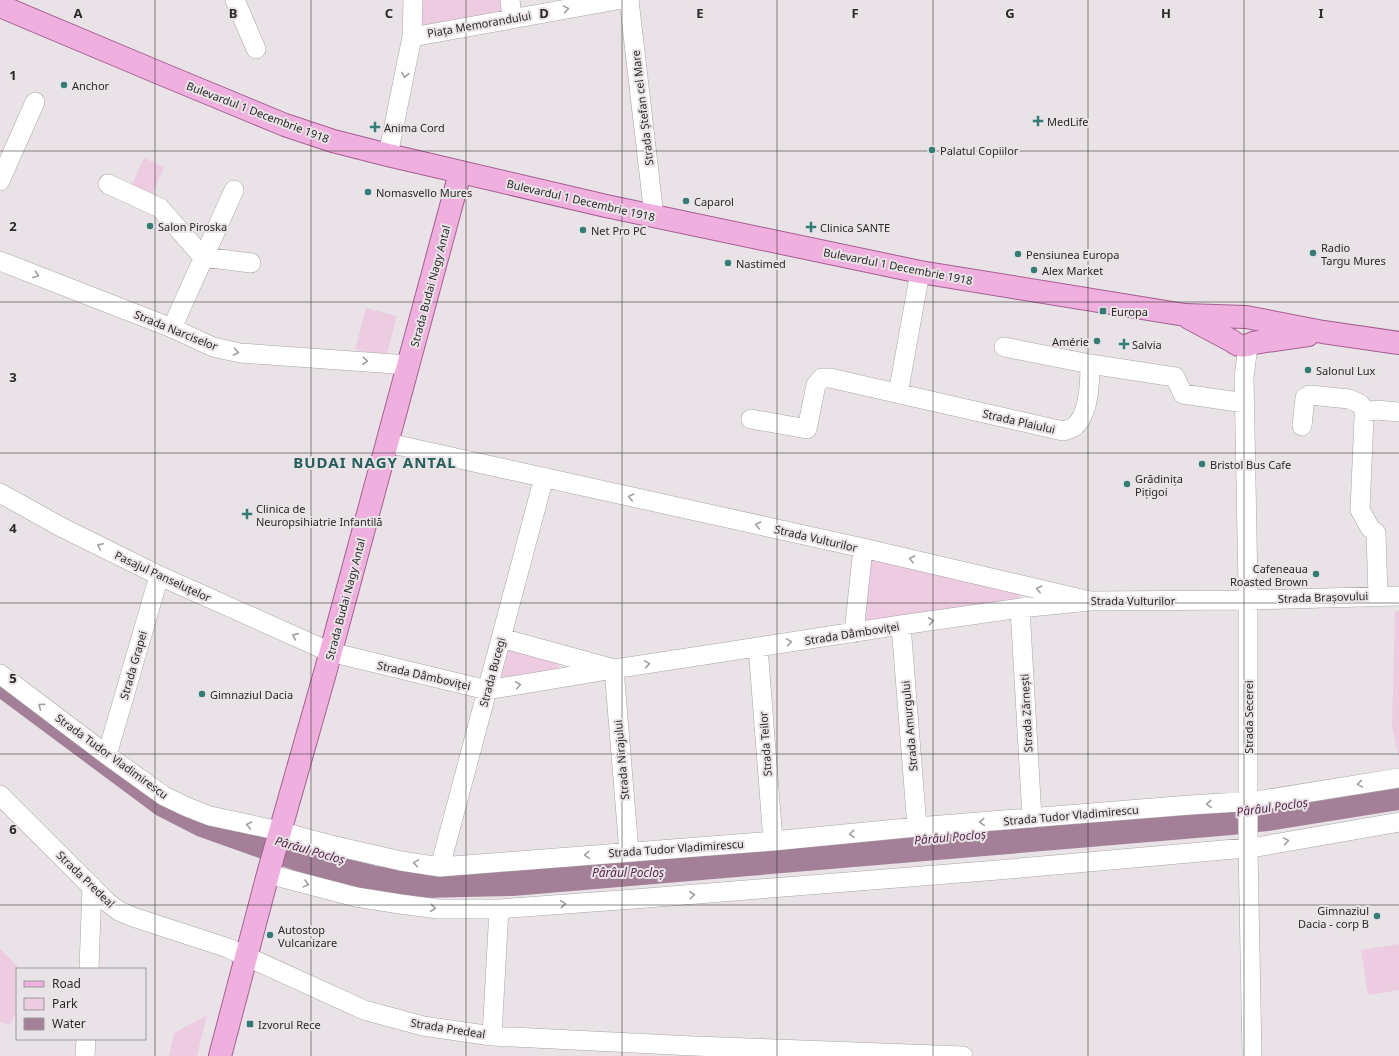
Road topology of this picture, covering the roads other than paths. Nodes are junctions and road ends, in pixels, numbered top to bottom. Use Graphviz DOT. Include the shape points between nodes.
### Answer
graph roads {
  1 [pos="235,0"];
  2 [pos="413,0"];
  3 [pos="617,0"];
  4 [pos="629,0"];
  5 [pos="0,6"];
  6 [pos="511,9"];
  7 [pos="412,37"];
  8 [pos="256,49"];
  9 [pos="36,102"];
  10 [pos="388,156"];
  11 [pos="460,173"];
  12 [pos="0,181"];
  13 [pos="108,184"];
  14 [pos="234,190"];
  15 [pos="654,216"];
  16 [pos="203,257"];
  17 [pos="0,261"];
  18 [pos="252,263"];
  19 [pos="920,272"];
  20 [pos="1185,315"];
  21 [pos="1245,318"];
  22 [pos="172,328"];
  23 [pos="1323,332"];
  24 [pos="1243,343"];
  25 [pos="1399,343"];
  26 [pos="1004,347"];
  27 [pos="1090,364"];
  28 [pos="409,365"];
  29 [pos="898,394"];
  30 [pos="1245,403"];
  31 [pos="1365,412"];
  32 [pos="1399,412"];
  33 [pos="751,419"];
  34 [pos="1302,426"];
  35 [pos="388,442"];
  36 [pos="544,477"];
  37 [pos="0,493"];
  38 [pos="863,548"];
  39 [pos="160,576"];
  40 [pos="1378,595"];
  41 [pos="1399,596"];
  42 [pos="1248,600"];
  43 [pos="1090,601"];
  44 [pos="1020,608"];
  45 [pos="900,625"];
  46 [pos="854,632"];
  47 [pos="501,638"];
  48 [pos="758,647"];
  49 [pos="330,652"];
  50 [pos="614,669"];
  51 [pos="0,674"];
  52 [pos="487,690"];
  53 [pos="107,755"];
  54 [pos="1399,778"];
  55 [pos="0,795"];
  56 [pos="1248,801"];
  57 [pos="1032,818"];
  58 [pos="1399,822"];
  59 [pos="917,827"];
  60 [pos="279,833"];
  61 [pos="773,841"];
  62 [pos="1248,848"];
  63 [pos="629,852"];
  64 [pos="440,867"];
  65 [pos="269,869"];
  66 [pos="92,886"];
  67 [pos="499,909"];
  68 [pos="246,955"];
  69 [pos="89,968"];
  70 [pos="492,1036"];
  71 [pos="86,1040"];
  72 [pos="888,1055"];
  73 [pos="85,1056"];
  74 [pos="220,1056"];
  75 [pos="963,1056"];
  76 [pos="1252,1056"];
  1 -- 8 [label="street"];
  2 -- 7 [label="street, Piața Memorandului"];
  6 -- 3 [label="street, Piața Memorandului, one-way"];
  4 -- 15 [label="street, Strada Ștefan cel Mare"];
  5 -- 10 [label="main road, Bulevardul 1 Decembrie 1918" via="285,125"];
  6 -- 7 [label="street, Piața Memorandului"];
  7 -- 10 [label="street, Piața Memorandului, one-way"];
  9 -- 12 [label="street"];
  10 -- 11 [label="main road, Bulevardul 1 Decembrie 1918"];
  11 -- 15 [label="main road, Bulevardul 1 Decembrie 1918"];
  11 -- 28 [label="main road, Strada Budai Nagy Antal"];
  13 -- 16 [label="street" via="160,208"];
  14 -- 16 [label="street"];
  15 -- 19 [label="main road, Bulevardul 1 Decembrie 1918"];
  16 -- 18 [label="street"];
  16 -- 22 [label="street"];
  17 -- 22 [label="street, Strada Narciselor, one-way"];
  19 -- 20 [label="main road, Bulevardul 1 Decembrie 1918"];
  19 -- 29 [label="street"];
  20 -- 21 [label="main road, Bulevardul 1 Decembrie 1918"];
  20 -- 24 [label="main road, Bulevardul 1 Decembrie 1918"];
  21 -- 23 [label="main road, Bulevardul 1 Decembrie 1918"];
  21 -- 24 [label="main road" via="1255,322 1259,333 1257,338"];
  22 -- 28 [label="street, Strada Narciselor, one-way" via="213,347 240,353"];
  23 -- 24 [label="main road, Bulevardul 1 Decembrie 1918"];
  23 -- 25 [label="main road, Bulevardul 1 Decembrie 1918"];
  24 -- 30 [label="street, Strada Secerei"];
  26 -- 27 [label="street"];
  27 -- 29 [label="street, Strada Plaiului" via="1090,387 1083,415 1075,427 1063,432"];
  27 -- 30 [label="street" via="1175,377 1183,394"];
  28 -- 35 [label="main road, Strada Budai Nagy Antal"];
  29 -- 33 [label="street, Strada Plaiului" via="822,378 816,385 807,430"];
  30 -- 42 [label="street, Strada Secerei"];
  31 -- 32 [label="street"];
  31 -- 34 [label="street" via="1360,404 1349,399 1310,395 1306,398"];
  31 -- 40 [label="street" via="1360,510 1370,528 1376,533"];
  35 -- 36 [label="street, Strada Vulturilor"];
  35 -- 49 [label="main road, Strada Budai Nagy Antal"];
  38 -- 36 [label="street, Strada Vulturilor, one-way"];
  36 -- 47 [label="street, Strada Bucegi"];
  39 -- 37 [label="street, Pasajul Panseluțelor, one-way" via="54,524"];
  43 -- 38 [label="street, Strada Vulturilor, one-way"];
  38 -- 46 [label="street"];
  49 -- 39 [label="street, Pasajul Panseluțelor, one-way"];
  39 -- 53 [label="street, Strada Grapei"];
  40 -- 41 [label="street, Strada Brașovului"];
  40 -- 42 [label="street, Strada Brașovului"];
  42 -- 43 [label="street, Strada Vulturilor"];
  42 -- 56 [label="street, Strada Secerei"];
  43 -- 44 [label="street, Strada Dâmboviței"];
  45 -- 44 [label="street, Strada Dâmboviței, one-way"];
  44 -- 57 [label="street, Strada Zărnești"];
  45 -- 46 [label="street, Strada Dâmboviței"];
  45 -- 59 [label="street, Strada Amurgului"];
  48 -- 46 [label="street, Strada Dâmboviței, one-way"];
  47 -- 50 [label="street, Strada Dâmboviței"];
  47 -- 52 [label="street, Strada Bucegi"];
  50 -- 48 [label="street, Strada Dâmboviței, one-way"];
  48 -- 61 [label="street, Strada Teilor"];
  49 -- 52 [label="street, Strada Dâmboviței"];
  49 -- 60 [label="main road, Strada Budai Nagy Antal"];
  52 -- 50 [label="street, Strada Dâmboviței, one-way"];
  50 -- 63 [label="street, Strada Nirajului"];
  53 -- 51 [label="street, Strada Tudor Vladimirescu, one-way"];
  52 -- 64 [label="street, Strada Bucegi"];
  60 -- 53 [label="street, Strada Tudor Vladimirescu, one-way" via="210,816 187,807 164,796"];
  54 -- 56 [label="street, Strada Tudor Vladimirescu, one-way"];
  55 -- 66 [label="street, Strada Predeal"];
  56 -- 57 [label="street, Strada Tudor Vladimirescu, one-way"];
  56 -- 62 [label="street, Strada Secerei"];
  57 -- 59 [label="street, Strada Tudor Vladimirescu, one-way"];
  62 -- 58 [label="street, one-way"];
  59 -- 61 [label="street, Strada Tudor Vladimirescu, one-way"];
  64 -- 60 [label="street, Strada Tudor Vladimirescu, one-way" via="401,861"];
  60 -- 65 [label="main road, Strada Budai Nagy Antal"];
  61 -- 63 [label="street, Strada Tudor Vladimirescu"];
  67 -- 62 [label="street, one-way"];
  62 -- 76 [label="street, Strada Secerei"];
  63 -- 64 [label="street, Strada Tudor Vladimirescu, one-way"];
  65 -- 67 [label="street, one-way" via="356,897 438,909"];
  65 -- 68 [label="main road, Strada Budai Nagy Antal"];
  66 -- 68 [label="street, Strada Predeal" via="119,911"];
  66 -- 69 [label="street"];
  67 -- 70 [label="street"];
  68 -- 70 [label="street, Strada Predeal" via="364,1010 423,1026"];
  68 -- 74 [label="main road, Strada Budai Nagy Antal"];
  70 -- 72 [label="street, Strada Predeal"];
  71 -- 73 [label="street"];
  72 -- 75 [label="street, Strada Predeal"];
}
